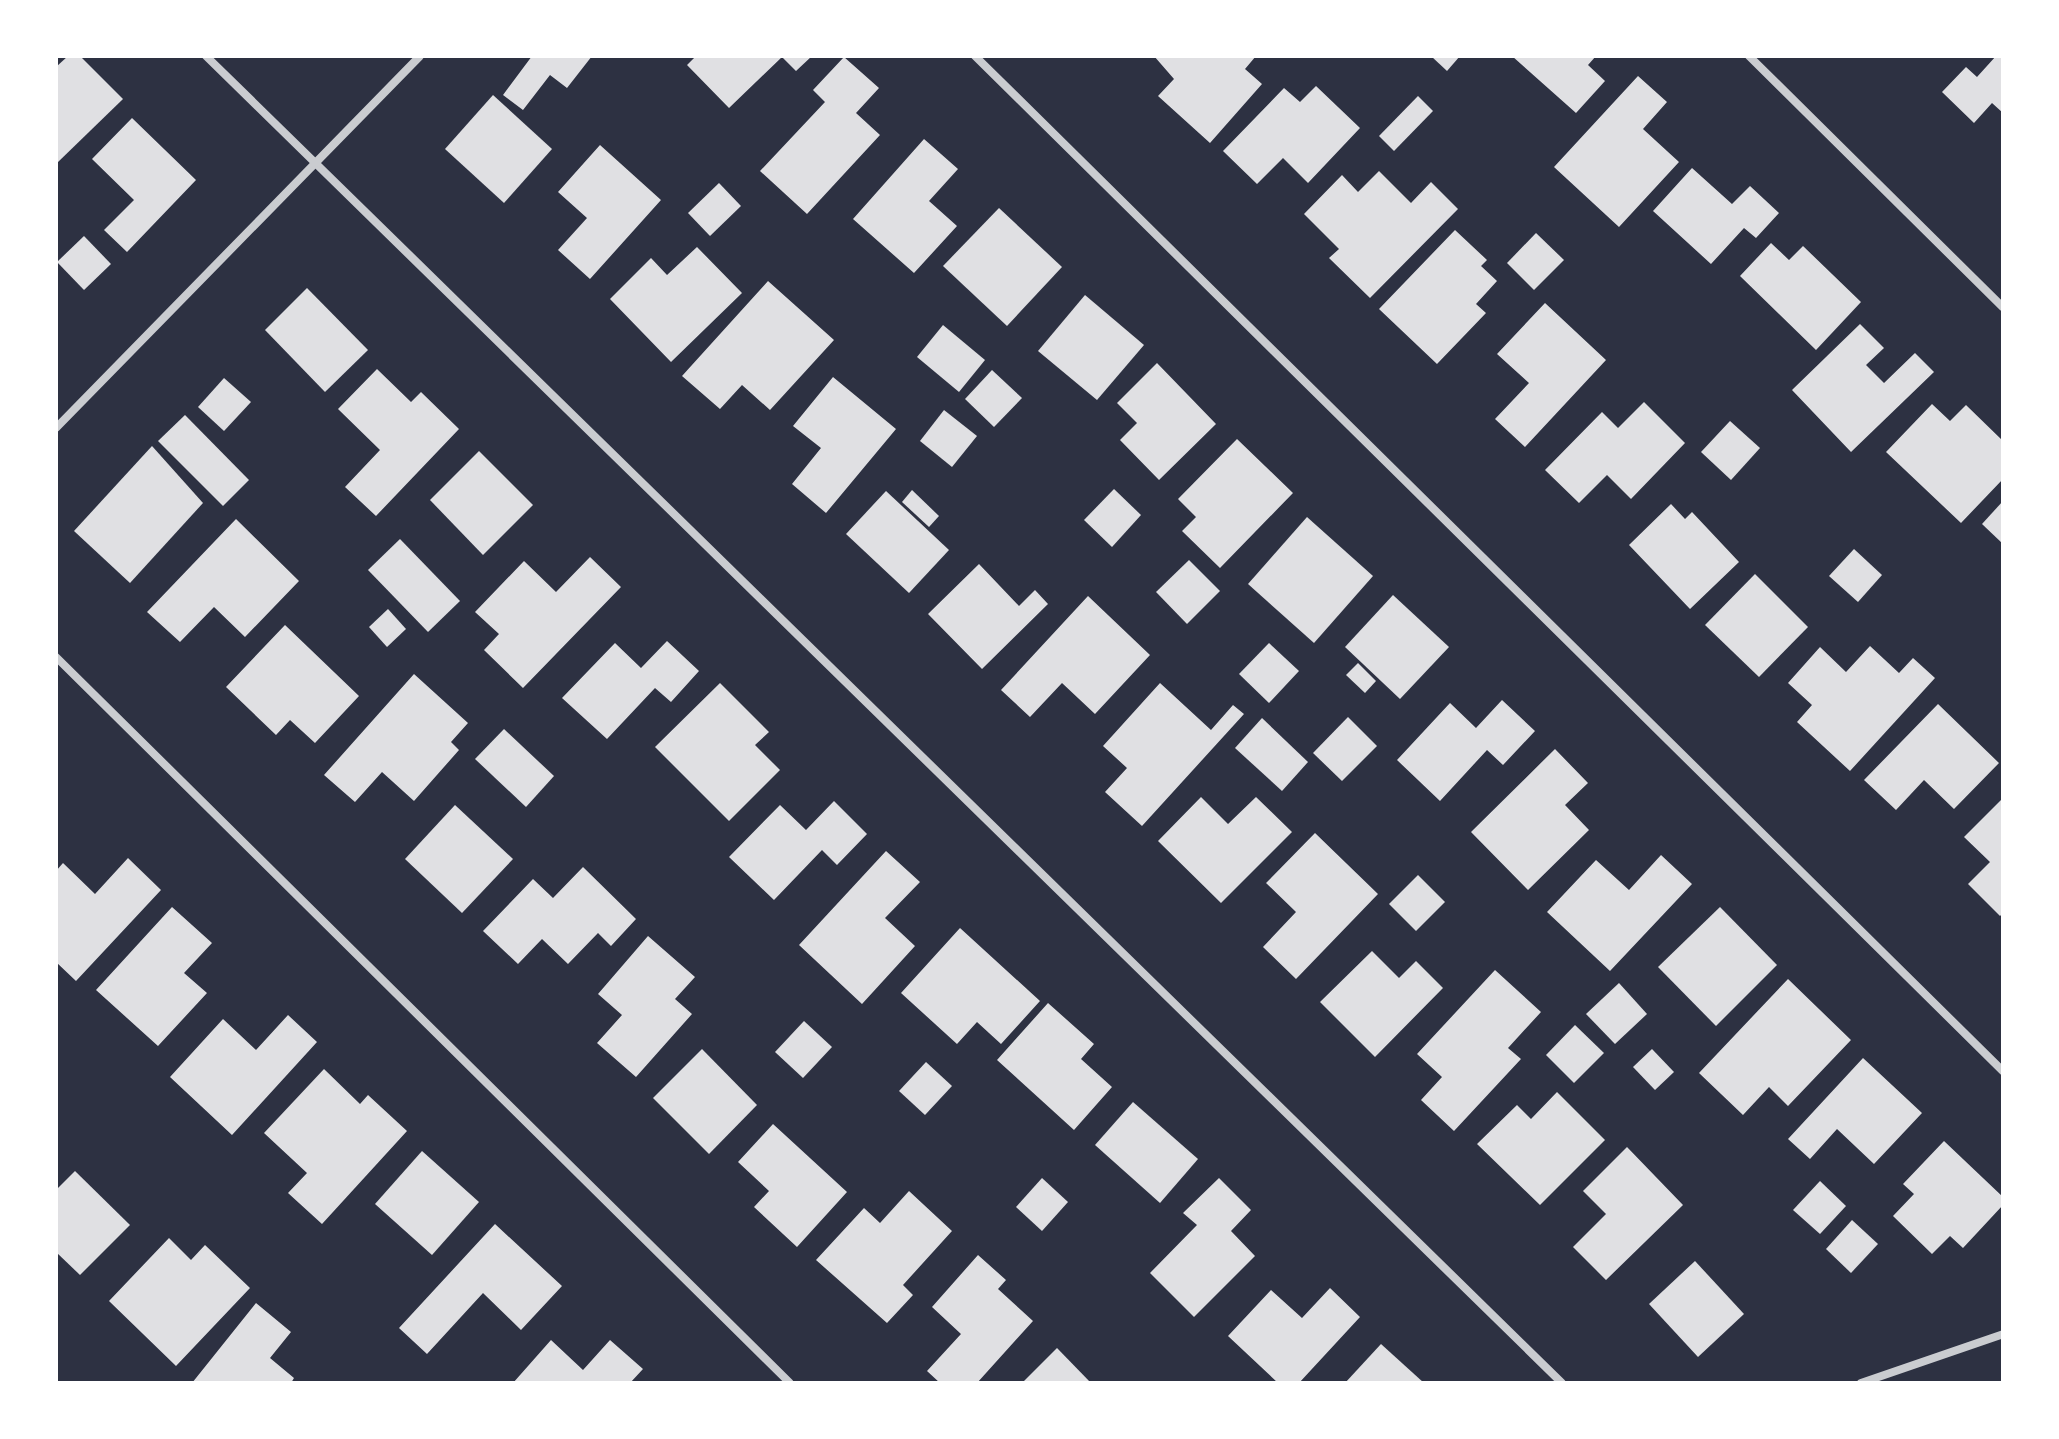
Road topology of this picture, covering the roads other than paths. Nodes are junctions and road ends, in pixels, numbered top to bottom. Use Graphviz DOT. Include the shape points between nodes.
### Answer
graph roads {
  1 [pos="206,56"];
  2 [pos="420,56"];
  3 [pos="975,56"];
  4 [pos="1749,56"];
  5 [pos="314,163"];
  6 [pos="2003,307"];
  7 [pos="56,428"];
  8 [pos="56,657"];
  9 [pos="2003,1071"];
  10 [pos="2003,1334"];
  11 [pos="790,1383"];
  12 [pos="1562,1383"];
  13 [pos="1861,1383"];
  1 -- 5 [label="street"];
  2 -- 5 [label="street"];
  3 -- 9 [label="street"];
  4 -- 6 [label="street"];
  5 -- 7 [label="street"];
  5 -- 12 [label="street"];
  8 -- 11 [label="street"];
  10 -- 13 [label="street"];
}
